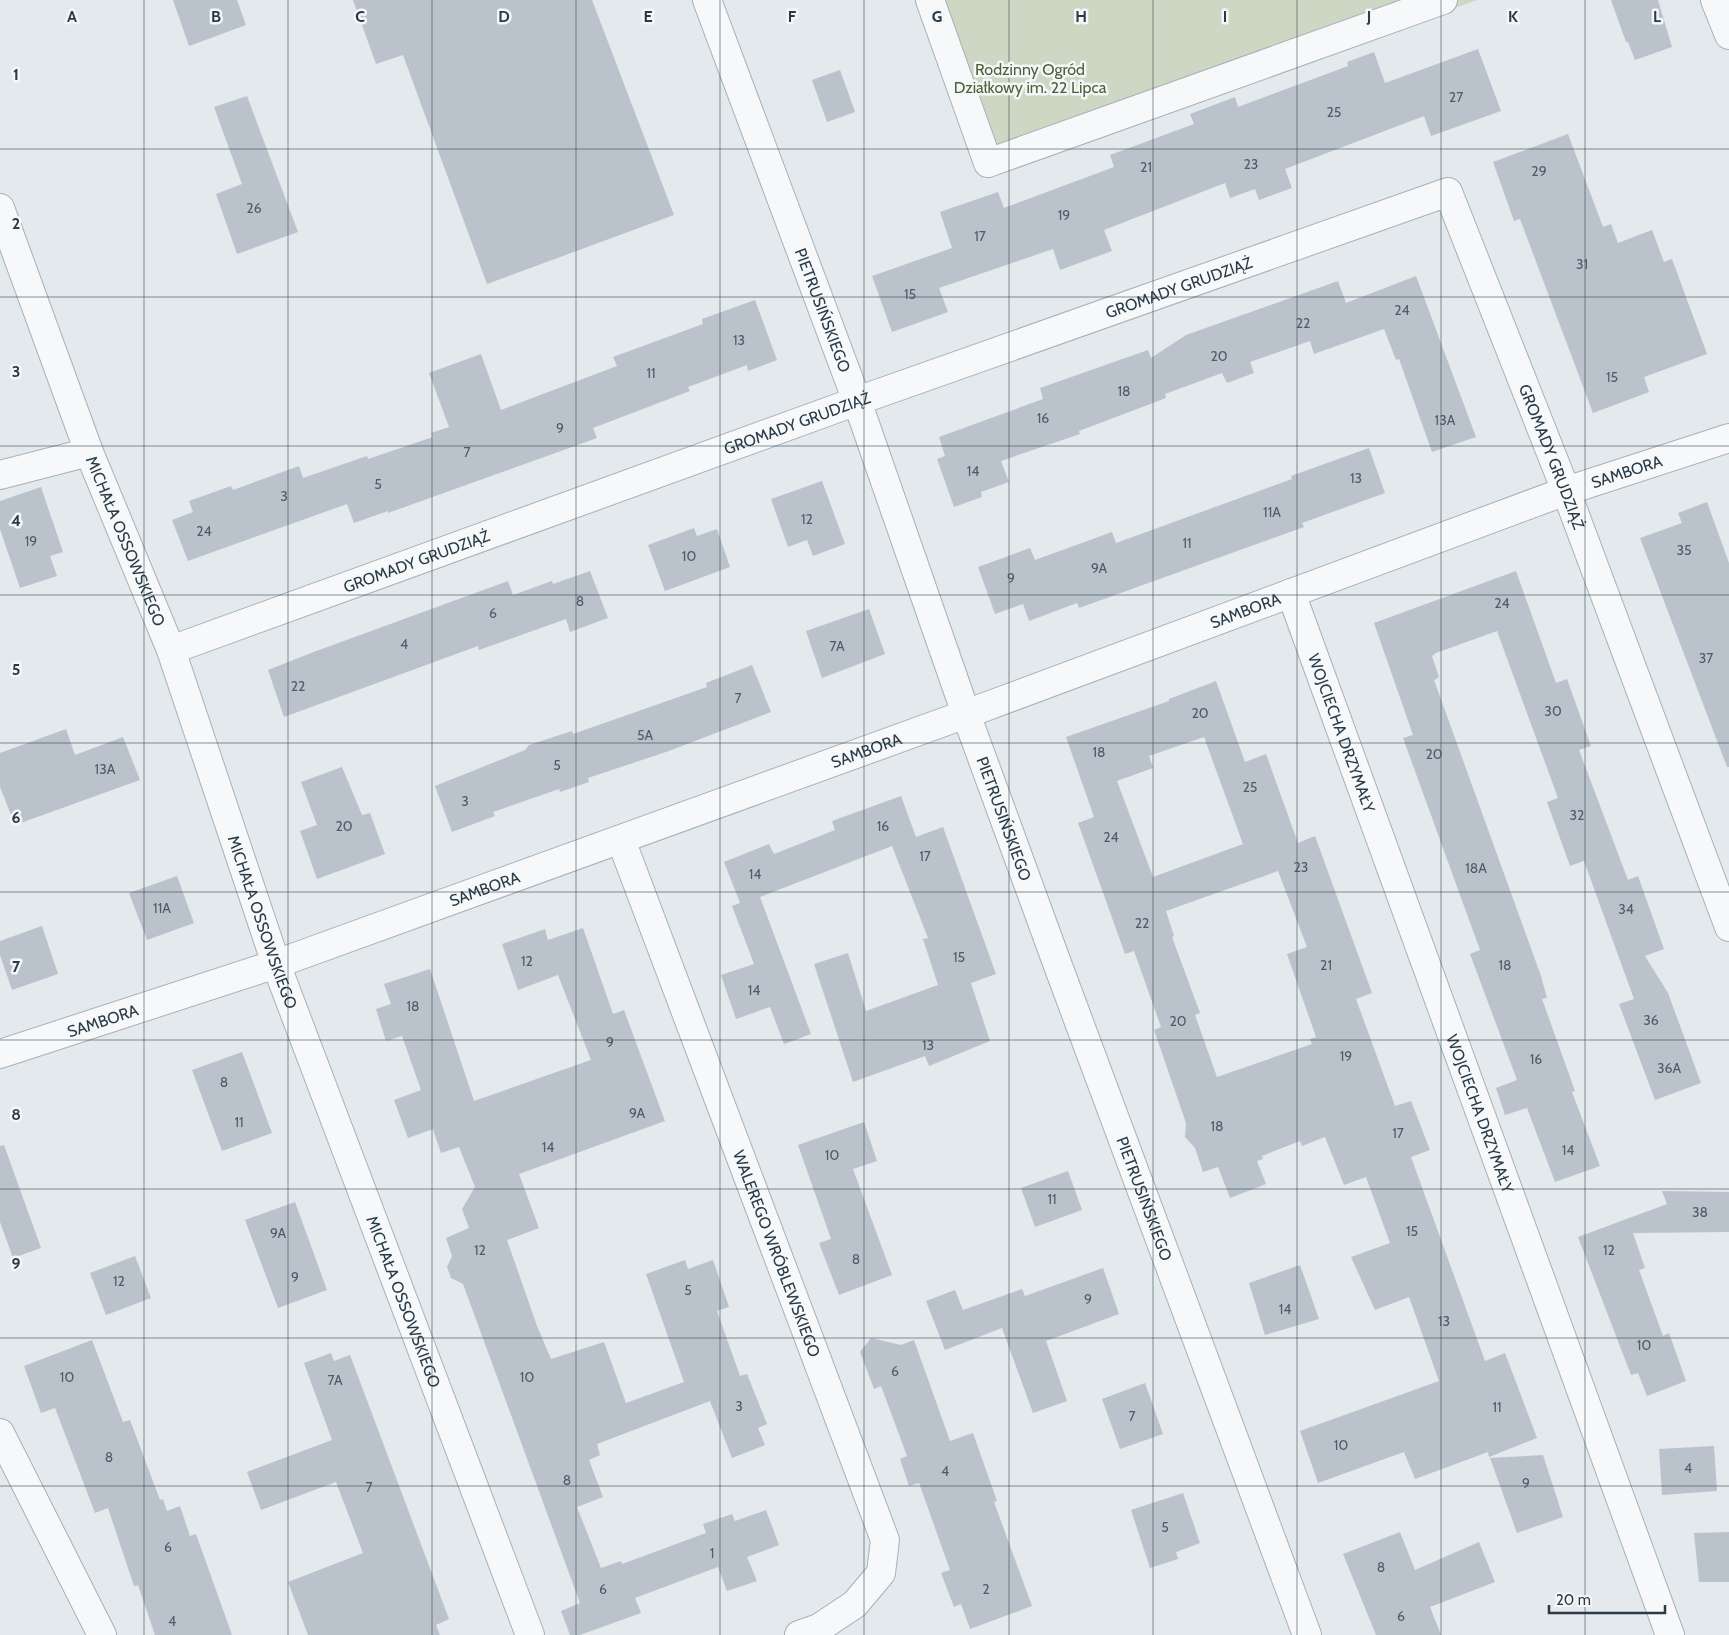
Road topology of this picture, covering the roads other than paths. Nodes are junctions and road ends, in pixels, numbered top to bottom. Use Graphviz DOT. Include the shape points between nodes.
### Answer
graph roads {
  1 [pos="707,0"];
  2 [pos="930,0"];
  3 [pos="1443,0"];
  4 [pos="1715,0"];
  5 [pos="1729,35"];
  6 [pos="0,208"];
  7 [pos="857,401"];
  8 [pos="1729,438"];
  9 [pos="89,452"];
  10 [pos="0,475"];
  11 [pos="1566,491"];
  12 [pos="1291,593"];
  13 [pos="171,650"];
  14 [pos="966,714"];
  15 [pos="621,840"];
  16 [pos="1729,927"];
  17 [pos="276,964"];
  18 [pos="0,1054"];
  19 [pos="0,1433"];
  20 [pos="102,1635"];
  21 [pos="530,1635"];
  22 [pos="799,1635"];
  23 [pos="1307,1635"];
  24 [pos="1670,1635"];
  1 -- 7 [label="street, PIETRUSIŃSKIEGO"];
  2 -- 3 [label="street" via="988,163"];
  4 -- 5 [label="street"];
  6 -- 9 [label="street, MICHAŁA OSSOWSKIEGO"];
  7 -- 11 [label="street, GROMADY GRUDZIĄŻ" via="1448,192"];
  7 -- 13 [label="street, GROMADY GRUDZIĄŻ"];
  7 -- 14 [label="street, PIETRUSIŃSKIEGO"];
  8 -- 11 [label="street, SAMBORA"];
  9 -- 10 [label="street"];
  9 -- 13 [label="street, MICHAŁA OSSOWSKIEGO"];
  11 -- 12 [label="street, SAMBORA"];
  11 -- 16 [label="street, GROMADY GRUDZIĄŻ"];
  12 -- 14 [label="street, SAMBORA"];
  12 -- 24 [label="street, WOJCIECHA DRZYMAŁY"];
  13 -- 17 [label="street, MICHAŁA OSSOWSKIEGO"];
  14 -- 15 [label="street, SAMBORA"];
  14 -- 23 [label="street, PIETRUSIŃSKIEGO"];
  15 -- 17 [label="street, SAMBORA"];
  15 -- 22 [label="street, WALEREGO WRÓBLEWSKIEGO" via="885,1540 881,1573 855,1604 819,1628"];
  17 -- 18 [label="street, SAMBORA"];
  17 -- 21 [label="street, MICHAŁA OSSOWSKIEGO"];
  19 -- 20 [label="street"];
}
